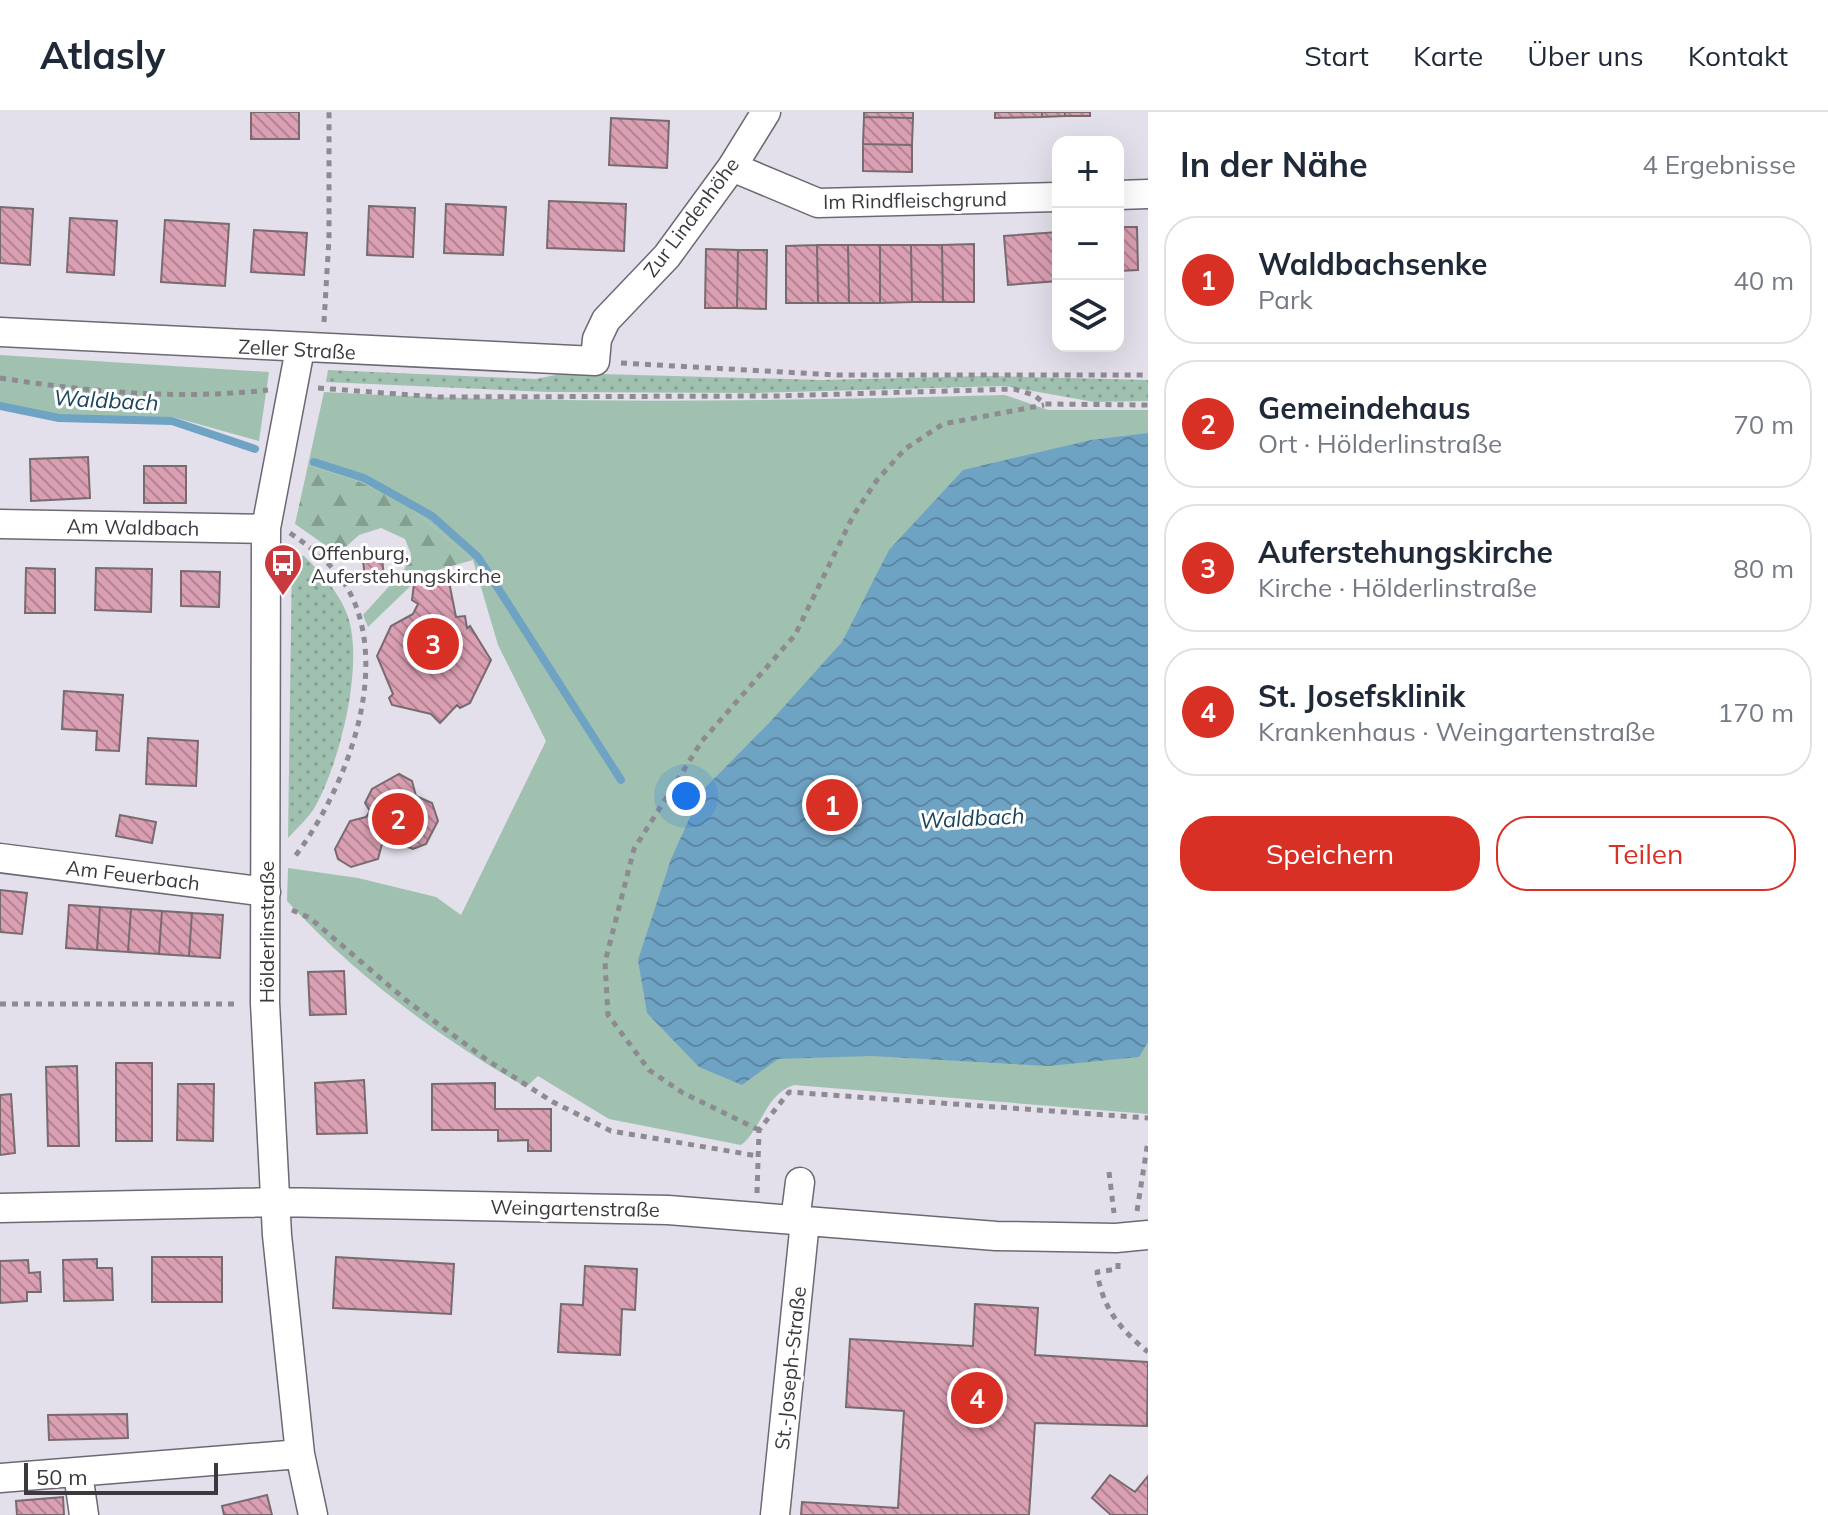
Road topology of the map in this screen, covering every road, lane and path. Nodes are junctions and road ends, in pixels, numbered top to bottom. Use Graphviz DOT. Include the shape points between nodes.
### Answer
graph roads {
  1 [pos="329,112"];
  2 [pos="766,112"];
  3 [pos="732,167"];
  4 [pos="1148,194"];
  5 [pos="1124,195"];
  6 [pos="1052,197"];
  7 [pos="0,332"];
  8 [pos="311,350"];
  9 [pos="595,361"];
  10 [pos="1148,375"];
  11 [pos="0,378"];
  12 [pos="295,386"];
  13 [pos="1045,404"];
  14 [pos="1148,405"];
  15 [pos="0,524"];
  16 [pos="266,529"];
  17 [pos="0,858"];
  18 [pos="266,892"];
  19 [pos="265,1003"];
  20 [pos="0,1004"];
  21 [pos="1148,1118"];
  22 [pos="759,1130"];
  23 [pos="1148,1141"];
  24 [pos="758,1156"];
  25 [pos="1109,1172"];
  26 [pos="800,1182"];
  27 [pos="756,1196"];
  28 [pos="276,1202"];
  29 [pos="1114,1202"];
  30 [pos="0,1208"];
  31 [pos="800,1221"];
  32 [pos="1142,1225"];
  33 [pos="1116,1238"];
  34 [pos="1148,1352"];
  35 [pos="300,1454"];
  36 [pos="78,1473"];
  37 [pos="0,1478"];
  38 [pos="84,1515"];
  39 [pos="313,1515"];
  40 [pos="775,1515"];
  1 -- 8 [label="path" via="329,238"];
  2 -- 3 [label="street, Zur Lindenhöhe"];
  3 -- 6 [label="street, Im Rindfleischgrund" via="818,203"];
  3 -- 9 [label="street, Zur Lindenhöhe" via="667,256 606,320"];
  4 -- 5 [label="street"];
  7 -- 8 [label="street, Zeller Straße"];
  8 -- 9 [label="street, Zeller Straße"];
  8 -- 12 [label="street, Hölderlinstraße"];
  9 -- 10 [label="path" via="836,375"];
  11 -- 12 [label="path" via="164,396"];
  12 -- 13 [label="path" via="438,397 1014,389"];
  12 -- 16 [label="street, Hölderlinstraße"];
  13 -- 14 [label="path"];
  13 -- 22 [label="path" via="943,424 905,449 853,516 795,635 702,741 634,849 605,962 608,1015 649,1070"];
  15 -- 16 [label="street, Am Waldbach"];
  16 -- 18 [label="street, Hölderlinstraße"];
  16 -- 18 [label="path" via="287,531 325,558 353,600 365,648 352,751 327,808"];
  17 -- 18 [label="street, Am Feuerbach"];
  18 -- 19 [label="street, Hölderlinstraße"];
  18 -- 24 [label="path" via="310,918 407,1001 487,1060 553,1102 611,1131"];
  19 -- 20 [label="path"];
  19 -- 28 [label="street, Hölderlinstraße"];
  21 -- 22 [label="path" via="789,1092"];
  22 -- 24 [label="path"];
  23 -- 32 [label="path"];
  24 -- 27 [label="path"];
  25 -- 29 [label="path"];
  26 -- 31 [label="street, St.-Joseph-Straße"];
  28 -- 30 [label="street, Weingartenstraße"];
  28 -- 31 [label="street, Weingartenstraße" via="668,1210"];
  28 -- 35 [label="street, Hölderlinstraße"];
  31 -- 33 [label="street, Weingartenstraße" via="996,1236"];
  31 -- 40 [label="street, St.-Joseph-Straße"];
  32 -- 33 [label="street, Weingartenstraße"];
  33 -- 34 [label="path" via="1118,1269 1097,1272 1101,1295 1109,1314"];
  35 -- 36 [label="street"];
  35 -- 39 [label="street, Hölderlinstraße"];
  36 -- 37 [label="street"];
  36 -- 38 [label="street"];
}
